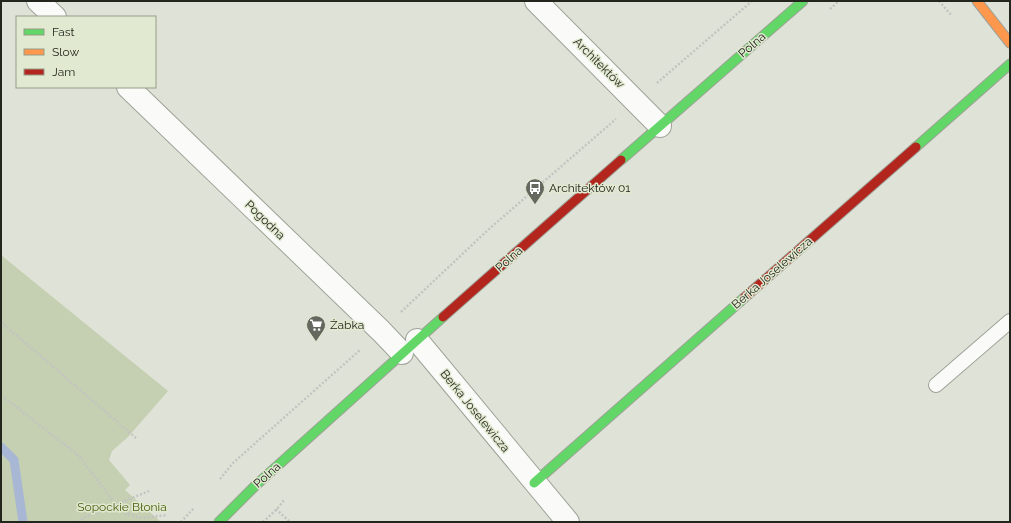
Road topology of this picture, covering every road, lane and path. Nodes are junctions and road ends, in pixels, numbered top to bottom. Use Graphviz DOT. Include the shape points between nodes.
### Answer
graph roads {
  1 [pos="38,1"];
  2 [pos="536,1"];
  3 [pos="752,1"];
  4 [pos="803,1"];
  5 [pos="977,1"];
  6 [pos="54,16"];
  7 [pos="1010,42"];
  8 [pos="1010,64"];
  9 [pos="129,88"];
  10 [pos="637,101"];
  11 [pos="660,126"];
  12 [pos="1010,321"];
  13 [pos="1,322"];
  14 [pos="381,331"];
  15 [pos="409,347"];
  16 [pos="936,386"];
  17 [pos="1,395"];
  18 [pos="136,438"];
  19 [pos="233,463"];
  20 [pos="534,483"];
  21 [pos="149,491"];
  22 [pos="116,505"];
  23 [pos="167,515"];
  24 [pos="78,522"];
  25 [pos="219,522"];
  26 [pos="263,522"];
  27 [pos="290,522"];
  28 [pos="568,522"];
  1 -- 6 [label="street"];
  2 -- 10 [label="street, Architektów"];
  3 -- 10 [label="path"];
  4 -- 11 [label="street, Polna"];
  5 -- 7 [label="street"];
  8 -- 20 [label="street, Berka Joselewicza"];
  9 -- 14 [label="street, Pogodna"];
  10 -- 11 [label="street, Architektów"];
  10 -- 14 [label="path" via="489,229"];
  11 -- 15 [label="street, Polna"];
  12 -- 16 [label="lane"];
  13 -- 18 [label="path"];
  14 -- 15 [label="street, Pogodna"];
  14 -- 19 [label="path"];
  15 -- 20 [label="street, Berka Joselewicza"];
  15 -- 25 [label="street, Polna" via="255,486"];
  17 -- 22 [label="path" via="79,456"];
  20 -- 28 [label="street, Berka Joselewicza"];
  21 -- 22 [label="path"];
  22 -- 23 [label="path" via="126,514 142,518"];
  22 -- 24 [label="path"];
  26 -- 27 [label="path" via="277,509"];
}
